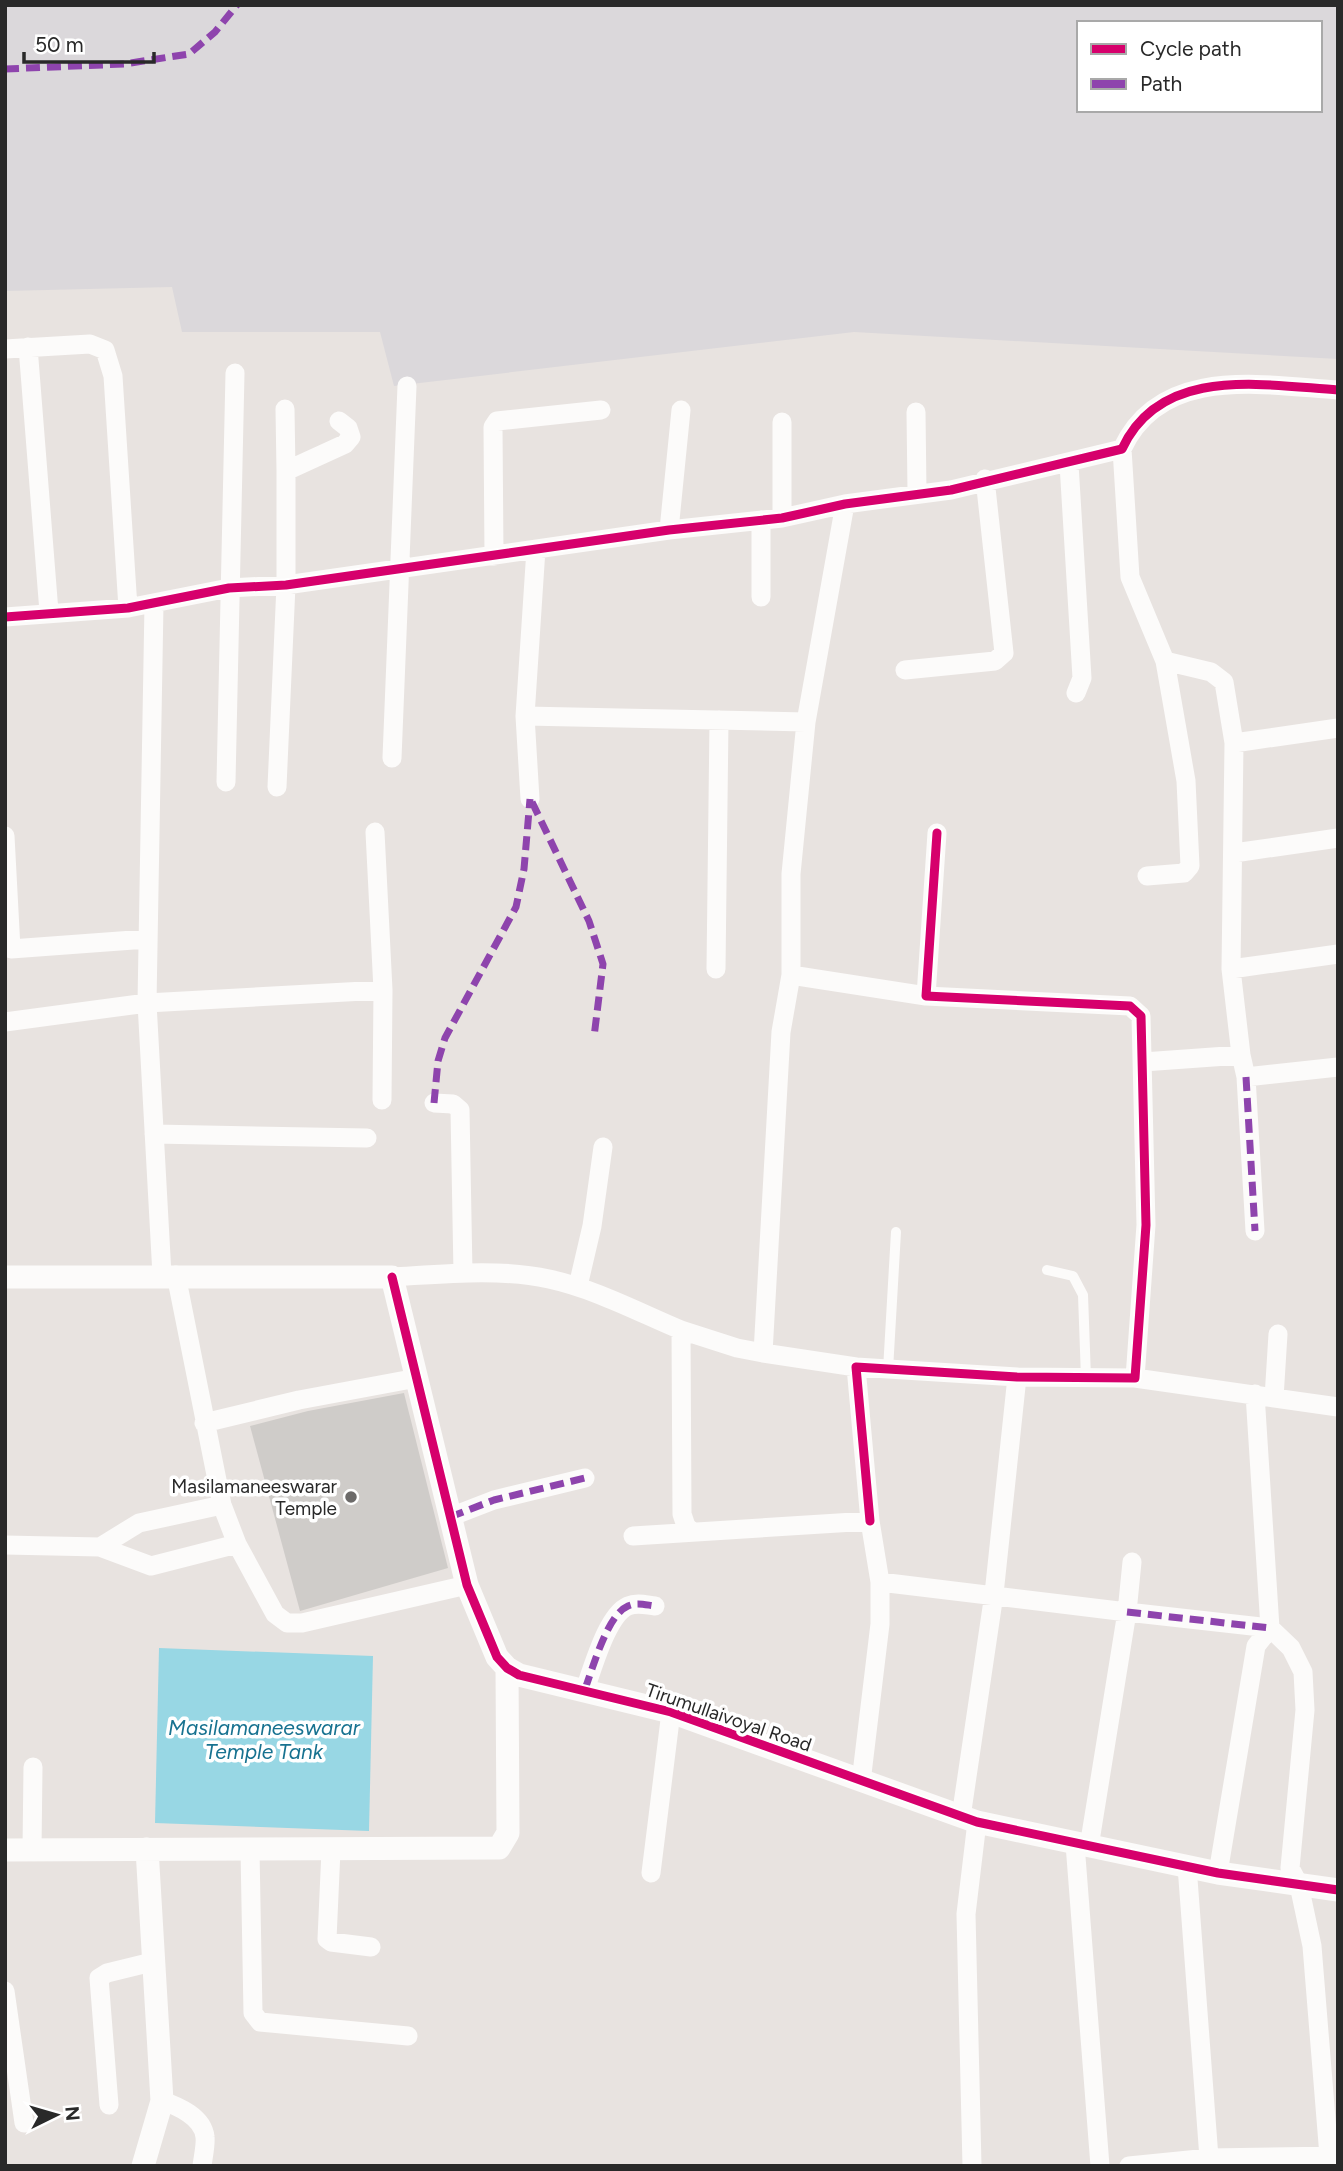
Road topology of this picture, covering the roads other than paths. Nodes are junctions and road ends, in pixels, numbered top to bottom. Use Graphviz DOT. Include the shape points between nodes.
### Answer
graph roads {
  1 [pos="28,347"];
  2 [pos="5,349"];
  3 [pos="235,373"];
  4 [pos="407,386"];
  5 [pos="1338,390"];
  6 [pos="285,409"];
  7 [pos="601,410"];
  8 [pos="681,410"];
  9 [pos="916,411"];
  10 [pos="339,421"];
  11 [pos="782,422"];
  12 [pos="1122,449"];
  13 [pos="1069,464"];
  14 [pos="286,471"];
  15 [pos="985,479"];
  16 [pos="917,492"];
  17 [pos="845,504"];
  18 [pos="782,518"];
  19 [pos="761,520"];
  20 [pos="669,530"];
  21 [pos="536,550"];
  22 [pos="494,556"];
  23 [pos="400,570"];
  24 [pos="286,585"];
  25 [pos="229,588"];
  26 [pos="761,597"];
  27 [pos="154,604"];
  28 [pos="128,608"];
  29 [pos="49,612"];
  30 [pos="5,617"];
  31 [pos="1165,661"];
  32 [pos="905,670"];
  33 [pos="1076,693"];
  34 [pos="525,716"];
  35 [pos="719,720"];
  36 [pos="806,722"];
  37 [pos="1338,728"];
  38 [pos="1234,743"];
  39 [pos="392,758"];
  40 [pos="226,782"];
  41 [pos="278,787"];
  42 [pos="530,799"];
  43 [pos="375,832"];
  44 [pos="937,833"];
  45 [pos="5,836"];
  46 [pos="1338,838"];
  47 [pos="1234,853"];
  48 [pos="1147,876"];
  49 [pos="147,939"];
  50 [pos="1338,954"];
  51 [pos="716,969"];
  52 [pos="1231,969"];
  53 [pos="790,975"];
  54 [pos="383,990"];
  55 [pos="926,996"];
  56 [pos="147,1003"];
  57 [pos="5,1022"];
  58 [pos="1241,1055"];
  59 [pos="1143,1062"];
  60 [pos="1338,1068"];
  61 [pos="1246,1077"];
  62 [pos="382,1100"];
  63 [pos="434,1103"];
  64 [pos="154,1134"];
  65 [pos="367,1138"];
  66 [pos="603,1147"];
  67 [pos="1255,1231"];
  68 [pos="896,1232"];
  69 [pos="1047,1269"];
  70 [pos="463,1273"];
  71 [pos="169,1275"];
  72 [pos="5,1277"];
  73 [pos="393,1278"];
  74 [pos="578,1286"];
  75 [pos="681,1330"];
  76 [pos="1278,1334"];
  77 [pos="763,1353"];
  78 [pos="856,1367"];
  79 [pos="888,1370"];
  80 [pos="1017,1377"];
  81 [pos="417,1378"];
  82 [pos="1086,1378"];
  83 [pos="1135,1378"];
  84 [pos="1265,1396"];
  85 [pos="1338,1407"];
  86 [pos="204,1423"];
  87 [pos="585,1478"];
  88 [pos="222,1505"];
  89 [pos="450,1517"];
  90 [pos="870,1521"];
  91 [pos="691,1531"];
  92 [pos="633,1536"];
  93 [pos="237,1544"];
  94 [pos="5,1545"];
  95 [pos="100,1546"];
  96 [pos="1132,1562"];
  97 [pos="880,1582"];
  98 [pos="467,1585"];
  99 [pos="994,1594"];
  100 [pos="655,1606"];
  101 [pos="1127,1612"];
  102 [pos="1269,1628"];
  103 [pos="507,1668"];
  104 [pos="585,1689"];
  105 [pos="671,1712"];
  106 [pos="33,1767"];
  107 [pos="861,1782"];
  108 [pos="969,1820"];
  109 [pos="1082,1845"];
  110 [pos="147,1849"];
  111 [pos="5,1850"];
  112 [pos="32,1850"];
  113 [pos="250,1850"];
  114 [pos="331,1850"];
  115 [pos="1187,1866"];
  116 [pos="651,1873"];
  117 [pos="1218,1873"];
  118 [pos="1299,1885"];
  119 [pos="1338,1890"];
  120 [pos="372,1947"];
  121 [pos="152,1962"];
  122 [pos="5,1991"];
  123 [pos="408,2036"];
  124 [pos="162,2101"];
  125 [pos="109,2105"];
  126 [pos="24,2123"];
  127 [pos="1334,2156"];
  128 [pos="1209,2158"];
  129 [pos="143,2166"];
  130 [pos="202,2166"];
  131 [pos="972,2166"];
  132 [pos="1100,2166"];
  133 [pos="1129,2166"];
  1 -- 2 [label="street"];
  1 -- 28 [label="street" via="90,344 105,350 111,365"];
  1 -- 29 [label="street"];
  3 -- 25 [label="street"];
  4 -- 23 [label="street"];
  5 -- 12 [label="street" via="1226,383 1167,399 1129,434"];
  6 -- 14 [label="street"];
  7 -- 22 [label="street" via="496,421"];
  8 -- 20 [label="street"];
  9 -- 16 [label="street"];
  10 -- 14 [label="street" via="351,437 345,444"];
  11 -- 18 [label="street"];
  12 -- 13 [label="street"];
  12 -- 31 [label="street" via="1130,578"];
  13 -- 15 [label="street"];
  13 -- 33 [label="street" via="1082,678"];
  14 -- 24 [label="street"];
  15 -- 16 [label="street"];
  15 -- 32 [label="street" via="1004,653 995,661"];
  16 -- 17 [label="street"];
  17 -- 18 [label="street"];
  17 -- 36 [label="street"];
  18 -- 19 [label="street"];
  19 -- 20 [label="street"];
  19 -- 26 [label="street"];
  20 -- 21 [label="street"];
  21 -- 22 [label="street"];
  21 -- 34 [label="street"];
  22 -- 23 [label="street"];
  23 -- 24 [label="street"];
  23 -- 39 [label="street"];
  24 -- 25 [label="street"];
  24 -- 41 [label="street"];
  25 -- 27 [label="street"];
  25 -- 40 [label="street"];
  27 -- 28 [label="street"];
  27 -- 49 [label="street"];
  28 -- 29 [label="street"];
  29 -- 30 [label="street"];
  31 -- 38 [label="street" via="1211,672 1224,682"];
  31 -- 48 [label="street" via="1186,781 1190,866 1184,873"];
  34 -- 35 [label="street"];
  34 -- 42 [label="street"];
  35 -- 36 [label="street"];
  35 -- 51 [label="street"];
  36 -- 53 [label="street" via="791,874"];
  37 -- 38 [label="street"];
  38 -- 47 [label="street"];
  43 -- 54 [label="street"];
  44 -- 55 [label="street"];
  45 -- 49 [label="street" via="11,949"];
  46 -- 47 [label="street"];
  47 -- 52 [label="street"];
  49 -- 56 [label="street"];
  50 -- 52 [label="street"];
  52 -- 58 [label="street"];
  53 -- 55 [label="street"];
  53 -- 77 [label="street" via="781,1032"];
  54 -- 56 [label="street"];
  54 -- 62 [label="street"];
  55 -- 59 [label="street" via="1130,1006 1144,1022"];
  56 -- 57 [label="street"];
  56 -- 64 [label="street"];
  58 -- 59 [label="street"];
  58 -- 61 [label="street"];
  59 -- 83 [label="street" via="1146,1225"];
  60 -- 61 [label="street"];
  61 -- 67 [label="street"];
  63 -- 70 [label="street" via="453,1104 460,1110"];
  64 -- 65 [label="street"];
  64 -- 71 [label="street"];
  66 -- 74 [label="street"];
  68 -- 79 [label="lane"];
  69 -- 82 [label="lane" via="1073,1276 1083,1295"];
  70 -- 73 [label="street"];
  70 -- 74 [label="street" via="547,1278"];
  71 -- 72 [label="street"];
  71 -- 73 [label="street"];
  71 -- 86 [label="street"];
  73 -- 81 [label="street"];
  74 -- 75 [label="street"];
  75 -- 77 [label="street"];
  75 -- 91 [label="street" via="682,1514"];
  76 -- 84 [label="street"];
  77 -- 78 [label="street"];
  78 -- 79 [label="street"];
  78 -- 90 [label="street"];
  79 -- 80 [label="street"];
  80 -- 82 [label="street"];
  80 -- 99 [label="street"];
  81 -- 86 [label="street"];
  81 -- 89 [label="street"];
  82 -- 83 [label="street"];
  83 -- 84 [label="street"];
  84 -- 85 [label="street"];
  84 -- 102 [label="street"];
  86 -- 88 [label="street"];
  87 -- 89 [label="street" via="494,1500"];
  88 -- 93 [label="street"];
  88 -- 95 [label="street" via="139,1523"];
  89 -- 98 [label="street"];
  90 -- 91 [label="street"];
  90 -- 97 [label="street"];
  91 -- 92 [label="street"];
  93 -- 95 [label="street" via="151,1566"];
  93 -- 98 [label="street" via="275,1614 288,1623"];
  94 -- 95 [label="street"];
  96 -- 101 [label="street"];
  97 -- 99 [label="street"];
  97 -- 107 [label="street" via="880,1624"];
  98 -- 103 [label="street" via="497,1657"];
  99 -- 101 [label="street"];
  99 -- 108 [label="street"];
  100 -- 104 [label="street" via="626,1606 613,1620"];
  101 -- 102 [label="street"];
  101 -- 109 [label="street"];
  102 -- 117 [label="street" via="1256,1646"];
  102 -- 118 [label="street" via="1291,1648 1303,1672 1305,1710 1289,1855"];
  103 -- 104 [label="street, Tirumullaivoyal Road" via="519,1675"];
  103 -- 114 [label="street" via="505,1844 488,1850"];
  104 -- 105 [label="street, Tirumullaivoyal Road"];
  105 -- 107 [label="street, Tirumullaivoyal Road"];
  105 -- 116 [label="street"];
  106 -- 112 [label="street"];
  107 -- 108 [label="street, Tirumullaivoyal Road"];
  108 -- 109 [label="street, Tirumullaivoyal Road"];
  108 -- 131 [label="street" via="966,1914"];
  109 -- 115 [label="street, Tirumullaivoyal Road"];
  109 -- 132 [label="street"];
  110 -- 112 [label="street"];
  110 -- 113 [label="street"];
  110 -- 121 [label="street"];
  111 -- 112 [label="street"];
  113 -- 114 [label="street"];
  113 -- 123 [label="street" via="253,2013 260,2022"];
  114 -- 120 [label="street" via="327,1939"];
  115 -- 117 [label="street, Tirumullaivoyal Road"];
  115 -- 128 [label="street"];
  117 -- 118 [label="street, Tirumullaivoyal Road"];
  118 -- 119 [label="street, Tirumullaivoyal Road"];
  118 -- 127 [label="street" via="1315,1973"];
  121 -- 124 [label="street" via="160,2023"];
  121 -- 125 [label="street" via="99,1978"];
  122 -- 126 [label="street"];
  124 -- 129 [label="street"];
  124 -- 130 [label="street" via="183,2108 205,2135"];
  127 -- 128 [label="street"];
  128 -- 133 [label="street"];
}
